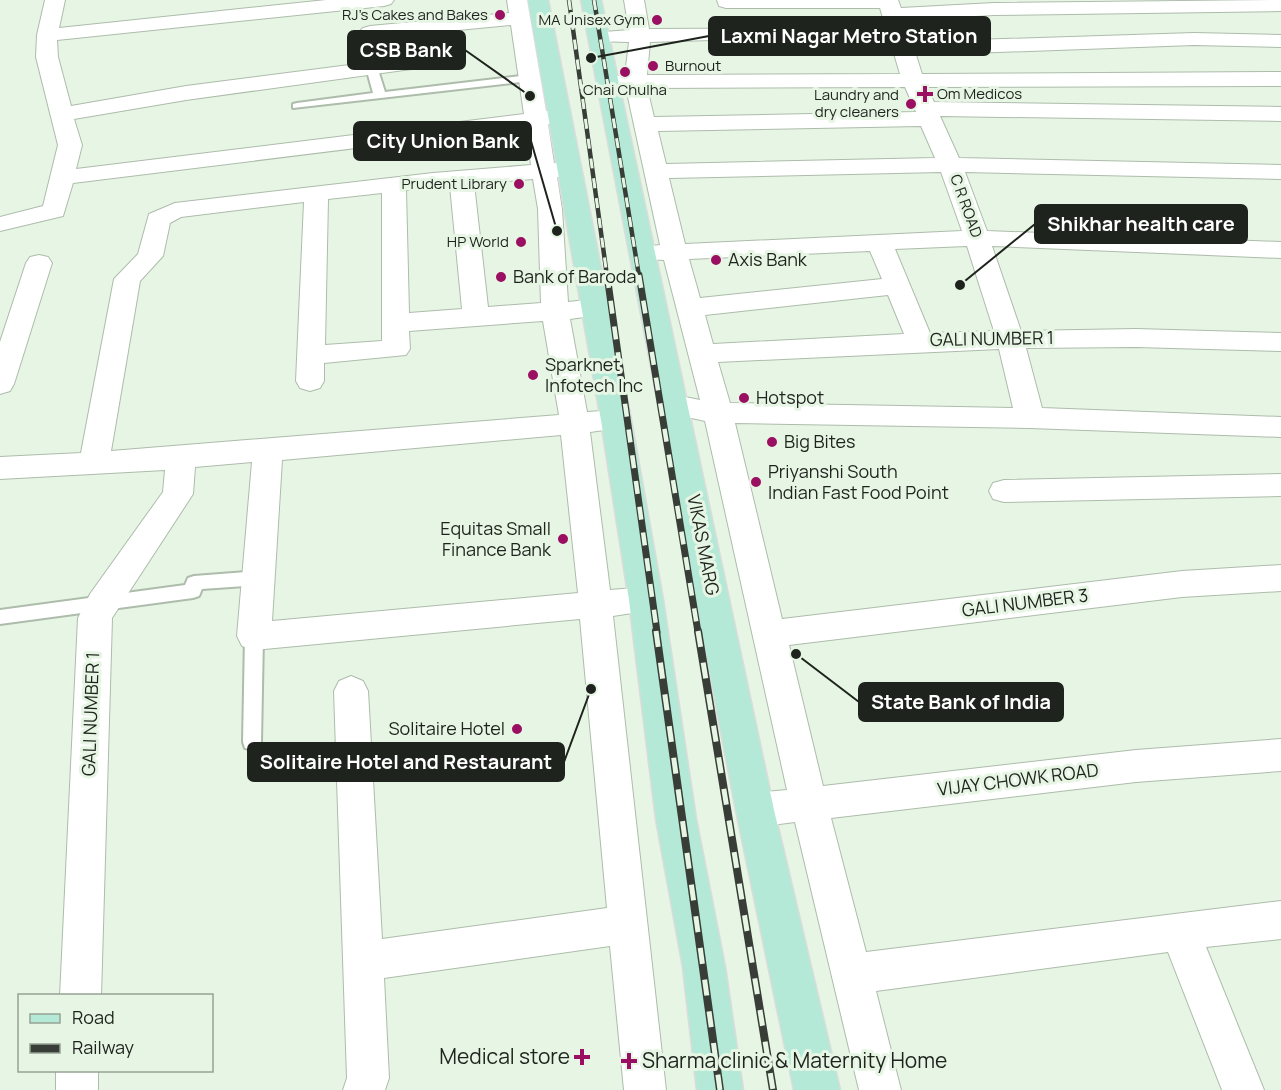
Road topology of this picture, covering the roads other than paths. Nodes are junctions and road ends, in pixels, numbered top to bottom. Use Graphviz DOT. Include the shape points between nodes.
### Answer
graph roads {
  1 [pos="55,0"];
  2 [pos="384,0"];
  3 [pos="591,0"];
  4 [pos="634,0"];
  5 [pos="726,2"];
  6 [pos="1279,5"];
  7 [pos="525,6"];
  8 [pos="894,20"];
  9 [pos="47,35"];
  10 [pos="640,35"];
  11 [pos="599,37"];
  12 [pos="363,38"];
  13 [pos="1281,41"];
  14 [pos="404,64"];
  15 [pos="372,68"];
  16 [pos="530,78"];
  17 [pos="1281,79"];
  18 [pos="912,81"];
  19 [pos="622,82"];
  20 [pos="380,96"];
  21 [pos="297,106"];
  22 [pos="63,114"];
  23 [pos="928,114"];
  24 [pos="1281,114"];
  25 [pos="547,117"];
  26 [pos="645,124"];
  27 [pos="355,142"];
  28 [pos="950,165"];
  29 [pos="556,170"];
  30 [pos="656,171"];
  31 [pos="1281,172"];
  32 [pos="64,177"];
  33 [pos="461,178"];
  34 [pos="394,185"];
  35 [pos="357,189"];
  36 [pos="315,194"];
  37 [pos="0,224"];
  38 [pos="978,238"];
  39 [pos="879,242"];
  40 [pos="1281,250"];
  41 [pos="659,252"];
  42 [pos="39,263"];
  43 [pos="897,286"];
  44 [pos="596,308"];
  45 [pos="688,308"];
  46 [pos="555,311"];
  47 [pos="476,317"];
  48 [pos="396,323"];
  49 [pos="1010,338"];
  50 [pos="920,341"];
  51 [pos="1281,342"];
  52 [pos="702,354"];
  53 [pos="0,384"];
  54 [pos="675,405"];
  55 [pos="718,413"];
  56 [pos="1030,418"];
  57 [pos="615,420"];
  58 [pos="574,422"];
  59 [pos="1281,427"];
  60 [pos="268,450"];
  61 [pos="181,458"];
  62 [pos="94,463"];
  63 [pos="0,468"];
  64 [pos="1281,485"];
  65 [pos="1004,491"];
  66 [pos="258,578"];
  67 [pos="1281,578"];
  68 [pos="645,600"];
  69 [pos="102,603"];
  70 [pos="595,604"];
  71 [pos="0,617"];
  72 [pos="769,634"];
  73 [pos="254,636"];
  74 [pos="351,691"];
  75 [pos="252,742"];
  76 [pos="1281,755"];
  77 [pos="809,804"];
  78 [pos="756,810"];
  79 [pos="1281,920"];
  80 [pos="629,924"];
  81 [pos="1180,931"];
  82 [pos="362,961"];
  83 [pos="851,974"];
  84 [pos="80,994"];
  85 [pos="77,1072"];
  86 [pos="1238,1089"];
  87 [pos="77,1090"];
  88 [pos="364,1090"];
  89 [pos="645,1090"];
  90 [pos="720,1090"];
  91 [pos="817,1090"];
  92 [pos="880,1090"];
  1 -- 9 [label="street"];
  2 -- 9 [label="street"];
  3 -- 11 [label="main road, VIKAS MARG"];
  4 -- 10 [label="street"];
  5 -- 8 [label="street"];
  6 -- 8 [label="street" via="994,9"];
  7 -- 12 [label="street" via="370,32"];
  7 -- 16 [label="street"];
  7 -- 25 [label="main road"];
  8 -- 10 [label="street"];
  8 -- 13 [label="street"];
  8 -- 18 [label="street, C R ROAD"];
  9 -- 22 [label="street" via="47,57"];
  10 -- 11 [label="street"];
  10 -- 19 [label="street"];
  11 -- 19 [label="main road, VIKAS MARG"];
  12 -- 15 [label="lane"];
  14 -- 15 [label="street"];
  15 -- 20 [label="lane"];
  15 -- 22 [label="street"];
  16 -- 20 [label="lane"];
  16 -- 25 [label="street"];
  17 -- 18 [label="street"];
  18 -- 19 [label="street"];
  18 -- 23 [label="street, C R ROAD"];
  19 -- 26 [label="street"];
  19 -- 41 [label="main road, VIKAS MARG"];
  20 -- 21 [label="lane"];
  22 -- 32 [label="street" via="70,145"];
  23 -- 24 [label="street"];
  23 -- 26 [label="street"];
  23 -- 28 [label="street, C R ROAD"];
  25 -- 27 [label="street"];
  25 -- 29 [label="street"];
  26 -- 30 [label="street"];
  27 -- 32 [label="street"];
  27 -- 35 [label="street"];
  28 -- 30 [label="street"];
  28 -- 31 [label="street"];
  28 -- 38 [label="street, C R ROAD"];
  29 -- 33 [label="street"];
  29 -- 44 [label="main road"];
  29 -- 46 [label="street" via="550,209"];
  30 -- 41 [label="street"];
  32 -- 37 [label="street" via="54,212"];
  33 -- 34 [label="street"];
  33 -- 47 [label="street"];
  34 -- 35 [label="street"];
  34 -- 48 [label="street"];
  35 -- 36 [label="street"];
  36 -- 48 [label="street" via="310,368 396,349"];
  36 -- 62 [label="street" via="175,210 158,219 150,256 127,279"];
  38 -- 39 [label="street"];
  38 -- 40 [label="street"];
  38 -- 49 [label="street, C R ROAD"];
  39 -- 41 [label="street"];
  39 -- 43 [label="street"];
  41 -- 45 [label="street"];
  41 -- 54 [label="main road, VIKAS MARG"];
  42 -- 53 [label="street"];
  43 -- 45 [label="street"];
  43 -- 50 [label="street"];
  44 -- 46 [label="street"];
  44 -- 57 [label="main road"];
  45 -- 52 [label="street"];
  46 -- 47 [label="street"];
  46 -- 58 [label="street"];
  47 -- 48 [label="street"];
  49 -- 50 [label="street, GALI NUMBER 1"];
  49 -- 51 [label="street, GALI NUMBER 1"];
  49 -- 56 [label="street, C R ROAD"];
  50 -- 52 [label="street, GALI NUMBER 1"];
  52 -- 55 [label="street"];
  54 -- 55 [label="street"];
  54 -- 78 [label="main road, VIKAS MARG"];
  55 -- 56 [label="street"];
  55 -- 72 [label="street"];
  56 -- 59 [label="street"];
  57 -- 58 [label="street"];
  57 -- 68 [label="main road"];
  58 -- 60 [label="street"];
  58 -- 70 [label="street"];
  60 -- 61 [label="street"];
  60 -- 66 [label="street"];
  61 -- 62 [label="street"];
  61 -- 69 [label="street, GALI NUMBER 1" via="178,494"];
  62 -- 63 [label="street"];
  64 -- 65 [label="street"];
  66 -- 69 [label="lane" via="194,583 193,591"];
  66 -- 73 [label="street"];
  67 -- 72 [label="street, GALI NUMBER 3" via="1182,584"];
  68 -- 70 [label="street"];
  68 -- 90 [label="main road"];
  69 -- 71 [label="lane"];
  69 -- 84 [label="street, GALI NUMBER 1" via="95,618"];
  70 -- 73 [label="street"];
  70 -- 80 [label="street"];
  72 -- 77 [label="street"];
  73 -- 75 [label="lane"];
  74 -- 82 [label="street"];
  76 -- 77 [label="street, VIJAY CHOWK ROAD" via="1136,766"];
  77 -- 78 [label="street, VIJAY CHOWK ROAD"];
  77 -- 83 [label="street"];
  78 -- 91 [label="main road, VIKAS MARG"];
  79 -- 81 [label="street"];
  80 -- 82 [label="street"];
  80 -- 89 [label="street"];
  81 -- 83 [label="street"];
  81 -- 86 [label="street"];
  82 -- 88 [label="street" via="368,1078"];
  83 -- 92 [label="street"];
  85 -- 87 [label="street"];
}
